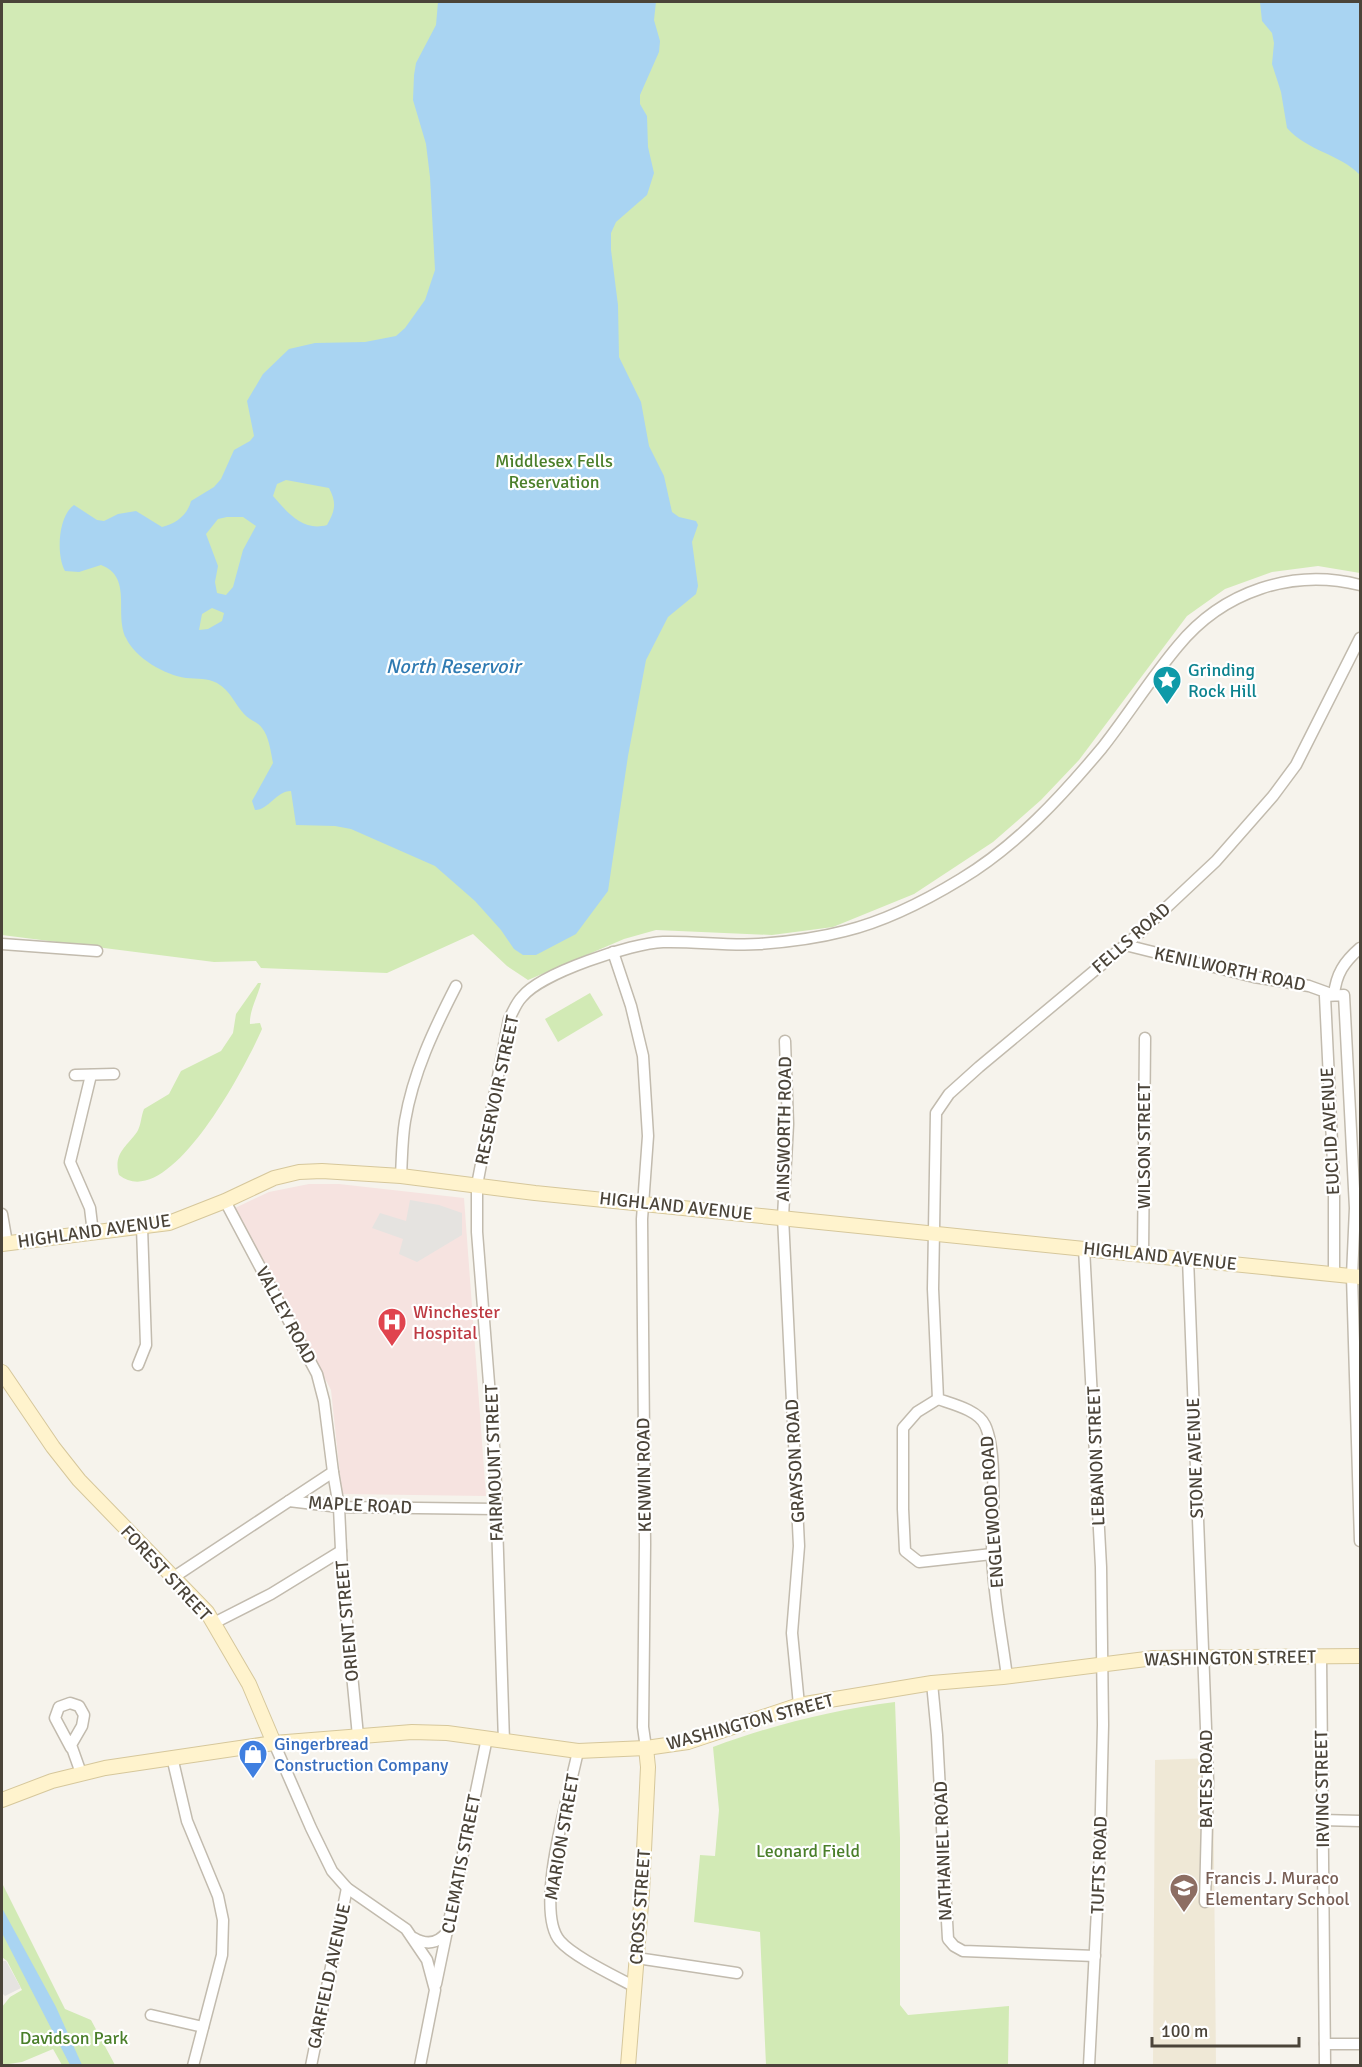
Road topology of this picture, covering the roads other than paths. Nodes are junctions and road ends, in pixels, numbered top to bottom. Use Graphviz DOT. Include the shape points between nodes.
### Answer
graph roads {
  1 [pos="1360,585"];
  2 [pos="1360,638"];
  3 [pos="2,944"];
  4 [pos="1125,945"];
  5 [pos="1360,948"];
  6 [pos="97,951"];
  7 [pos="613,952"];
  8 [pos="456,986"];
  9 [pos="1334,996"];
  10 [pos="1145,1038"];
  11 [pos="785,1041"];
  12 [pos="114,1074"];
  13 [pos="75,1075"];
  14 [pos="91,1075"];
  15 [pos="401,1176"];
  16 [pos="477,1185"];
  17 [pos="225,1201"];
  18 [pos="643,1202"];
  19 [pos="2,1214"];
  20 [pos="783,1217"];
  21 [pos="142,1227"];
  22 [pos="93,1233"];
  23 [pos="934,1233"];
  24 [pos="4,1244"];
  25 [pos="1084,1248"];
  26 [pos="1143,1254"];
  27 [pos="1188,1258"];
  28 [pos="1335,1275"];
  29 [pos="1356,1277"];
  30 [pos="138,1365"];
  31 [pos="2,1372"];
  32 [pos="938,1399"];
  33 [pos="333,1472"];
  34 [pos="289,1501"];
  35 [pos="339,1507"];
  36 [pos="496,1509"];
  37 [pos="1360,1541"];
  38 [pos="341,1551"];
  39 [pos="992,1554"];
  40 [pos="174,1577"];
  41 [pos="214,1623"];
  42 [pos="1321,1656"];
  43 [pos="1360,1656"];
  44 [pos="1204,1657"];
  45 [pos="1102,1665"];
  46 [pos="1007,1677"];
  47 [pos="932,1683"];
  48 [pos="799,1705"];
  49 [pos="358,1736"];
  50 [pos="486,1738"];
  51 [pos="504,1742"];
  52 [pos="274,1743"];
  53 [pos="71,1748"];
  54 [pos="646,1748"];
  55 [pos="578,1751"];
  56 [pos="172,1757"];
  57 [pos="81,1773"];
  58 [pos="2,1800"];
  59 [pos="1322,1820"];
  60 [pos="1360,1821"];
  61 [pos="347,1888"];
  62 [pos="1205,1902"];
  63 [pos="447,1932"];
  64 [pos="414,1938"];
  65 [pos="1095,1956"];
  66 [pos="637,1958"];
  67 [pos="737,1973"];
  68 [pos="635,1987"];
  69 [pos="435,1990"];
  70 [pos="151,2015"];
  71 [pos="204,2027"];
  72 [pos="1325,2044"];
  73 [pos="1360,2044"];
  74 [pos="193,2066"];
  75 [pos="311,2066"];
  76 [pos="420,2066"];
  77 [pos="628,2066"];
  78 [pos="1089,2066"];
  79 [pos="1325,2066"];
  1 -- 7 [label="street" via="1336,579 1290,579 1252,590 1215,613 1180,643 1062,795 980,868 936,894 845,931 758,944 660,942"];
  2 -- 4 [label="street, FELLS ROAD" via="1296,765 1273,796 1216,861"];
  3 -- 6 [label="street"];
  4 -- 9 [label="street, KENILWORTH ROAD" via="1254,977 1310,986"];
  4 -- 23 [label="street, FELLS ROAD" via="979,1067 949,1094 936,1113"];
  5 -- 9 [label="street, EUCLID AVENUE" via="1346,960 1336,979"];
  7 -- 16 [label="street, RESERVOIR STREET" via="551,977 522,996 509,1019"];
  7 -- 18 [label="street, KENWIN ROAD" via="643,1056 648,1136"];
  8 -- 15 [label="street" via="417,1076 405,1121"];
  9 -- 28 [label="street, EUCLID AVENUE" via="1325,996"];
  9 -- 29 [label="street, EUCLID AVENUE" via="1344,995"];
  10 -- 26 [label="street, WILSON STREET"];
  11 -- 20 [label="street, AINSWORTH ROAD" via="788,1124"];
  12 -- 14 [label="street"];
  13 -- 14 [label="street"];
  14 -- 22 [label="street" via="70,1162 88,1201"];
  15 -- 16 [label="main road, HIGHLAND AVENUE"];
  15 -- 17 [label="main road, HIGHLAND AVENUE" via="299,1172 274,1178"];
  16 -- 18 [label="main road, HIGHLAND AVENUE"];
  16 -- 36 [label="street, FAIRMOUNT STREET"];
  17 -- 21 [label="main road, HIGHLAND AVENUE" via="169,1223"];
  17 -- 33 [label="street, VALLEY ROAD" via="317,1374"];
  18 -- 20 [label="main road, HIGHLAND AVENUE"];
  18 -- 54 [label="street, KENWIN ROAD"];
  19 -- 24 [label="street"];
  20 -- 23 [label="main road, HIGHLAND AVENUE"];
  20 -- 48 [label="street, GRAYSON ROAD" via="799,1546 792,1633"];
  21 -- 22 [label="main road, HIGHLAND AVENUE"];
  21 -- 30 [label="street" via="146,1345"];
  22 -- 24 [label="main road, HIGHLAND AVENUE"];
  23 -- 25 [label="main road, HIGHLAND AVENUE"];
  23 -- 32 [label="street"];
  25 -- 26 [label="main road, HIGHLAND AVENUE"];
  25 -- 45 [label="street, LEBANON STREET" via="1101,1567"];
  26 -- 27 [label="main road, HIGHLAND AVENUE"];
  27 -- 28 [label="main road, HIGHLAND AVENUE"];
  27 -- 44 [label="street, STONE AVENUE"];
  28 -- 29 [label="main road, HIGHLAND AVENUE"];
  29 -- 37 [label="street"];
  31 -- 40 [label="main road, FOREST STREET" via="74,1473"];
  32 -- 39 [label="street, ENGLEWOOD ROAD" via="967,1409 985,1423 990,1442 995,1522"];
  32 -- 39 [label="street" via="917,1412 903,1428 905,1551 919,1562"];
  33 -- 34 [label="street"];
  33 -- 35 [label="street, VALLEY ROAD"];
  34 -- 35 [label="street, MAPLE ROAD"];
  34 -- 40 [label="street, MAPLE ROAD"];
  35 -- 36 [label="street, MAPLE ROAD"];
  35 -- 38 [label="street, ORIENT STREET"];
  36 -- 51 [label="street, FAIRMOUNT STREET"];
  38 -- 41 [label="street"];
  38 -- 49 [label="street, ORIENT STREET"];
  39 -- 46 [label="street, ENGLEWOOD ROAD"];
  40 -- 41 [label="main road, FOREST STREET"];
  41 -- 52 [label="main road, FOREST STREET" via="249,1684"];
  42 -- 43 [label="main road, WASHINGTON STREET"];
  42 -- 44 [label="main road, WASHINGTON STREET"];
  42 -- 59 [label="street, IRVING STREET"];
  44 -- 45 [label="main road, WASHINGTON STREET"];
  44 -- 62 [label="street, BATES ROAD" via="1208,1780"];
  45 -- 46 [label="main road, WASHINGTON STREET"];
  45 -- 65 [label="street, TUFTS ROAD"];
  46 -- 47 [label="main road, WASHINGTON STREET"];
  47 -- 48 [label="main road, WASHINGTON STREET"];
  47 -- 65 [label="street, NATHANIEL ROAD" via="948,1939 963,1951"];
  48 -- 54 [label="main road, WASHINGTON STREET" via="688,1742"];
  49 -- 50 [label="main road, WASHINGTON STREET" via="412,1732"];
  49 -- 52 [label="main road, WASHINGTON STREET"];
  50 -- 51 [label="main road, WASHINGTON STREET"];
  50 -- 63 [label="street, CLEMATIS STREET"];
  51 -- 55 [label="main road, WASHINGTON STREET"];
  52 -- 56 [label="main road, WASHINGTON STREET"];
  52 -- 61 [label="street, FOREST STREET" via="322,1853"];
  53 -- 57 [label="street"];
  54 -- 55 [label="main road, WASHINGTON STREET"];
  54 -- 66 [label="main road, CROSS STREET"];
  55 -- 68 [label="street, MARION STREET" via="549,1887 549,1914 559,1940"];
  56 -- 57 [label="main road, WASHINGTON STREET"];
  56 -- 71 [label="street" via="187,1821 218,1896 223,1920 222,1955"];
  57 -- 58 [label="main road, WASHINGTON STREET"];
  59 -- 60 [label="street"];
  59 -- 72 [label="street, IRVING STREET"];
  61 -- 64 [label="street, FOREST STREET"];
  61 -- 75 [label="street, GARFIELD AVENUE"];
  63 -- 64 [label="street" via="433,1942"];
  63 -- 69 [label="street, CLEMATIS STREET"];
  64 -- 69 [label="street, FOREST STREET" via="427,1960"];
  65 -- 78 [label="street, TUFTS ROAD"];
  66 -- 67 [label="street"];
  66 -- 68 [label="main road, CROSS STREET"];
  68 -- 77 [label="main road, CROSS STREET"];
  69 -- 76 [label="street, FOREST STREET"];
  70 -- 71 [label="street"];
  71 -- 74 [label="street"];
  72 -- 73 [label="street"];
  72 -- 79 [label="street, IRVING STREET"];
}
